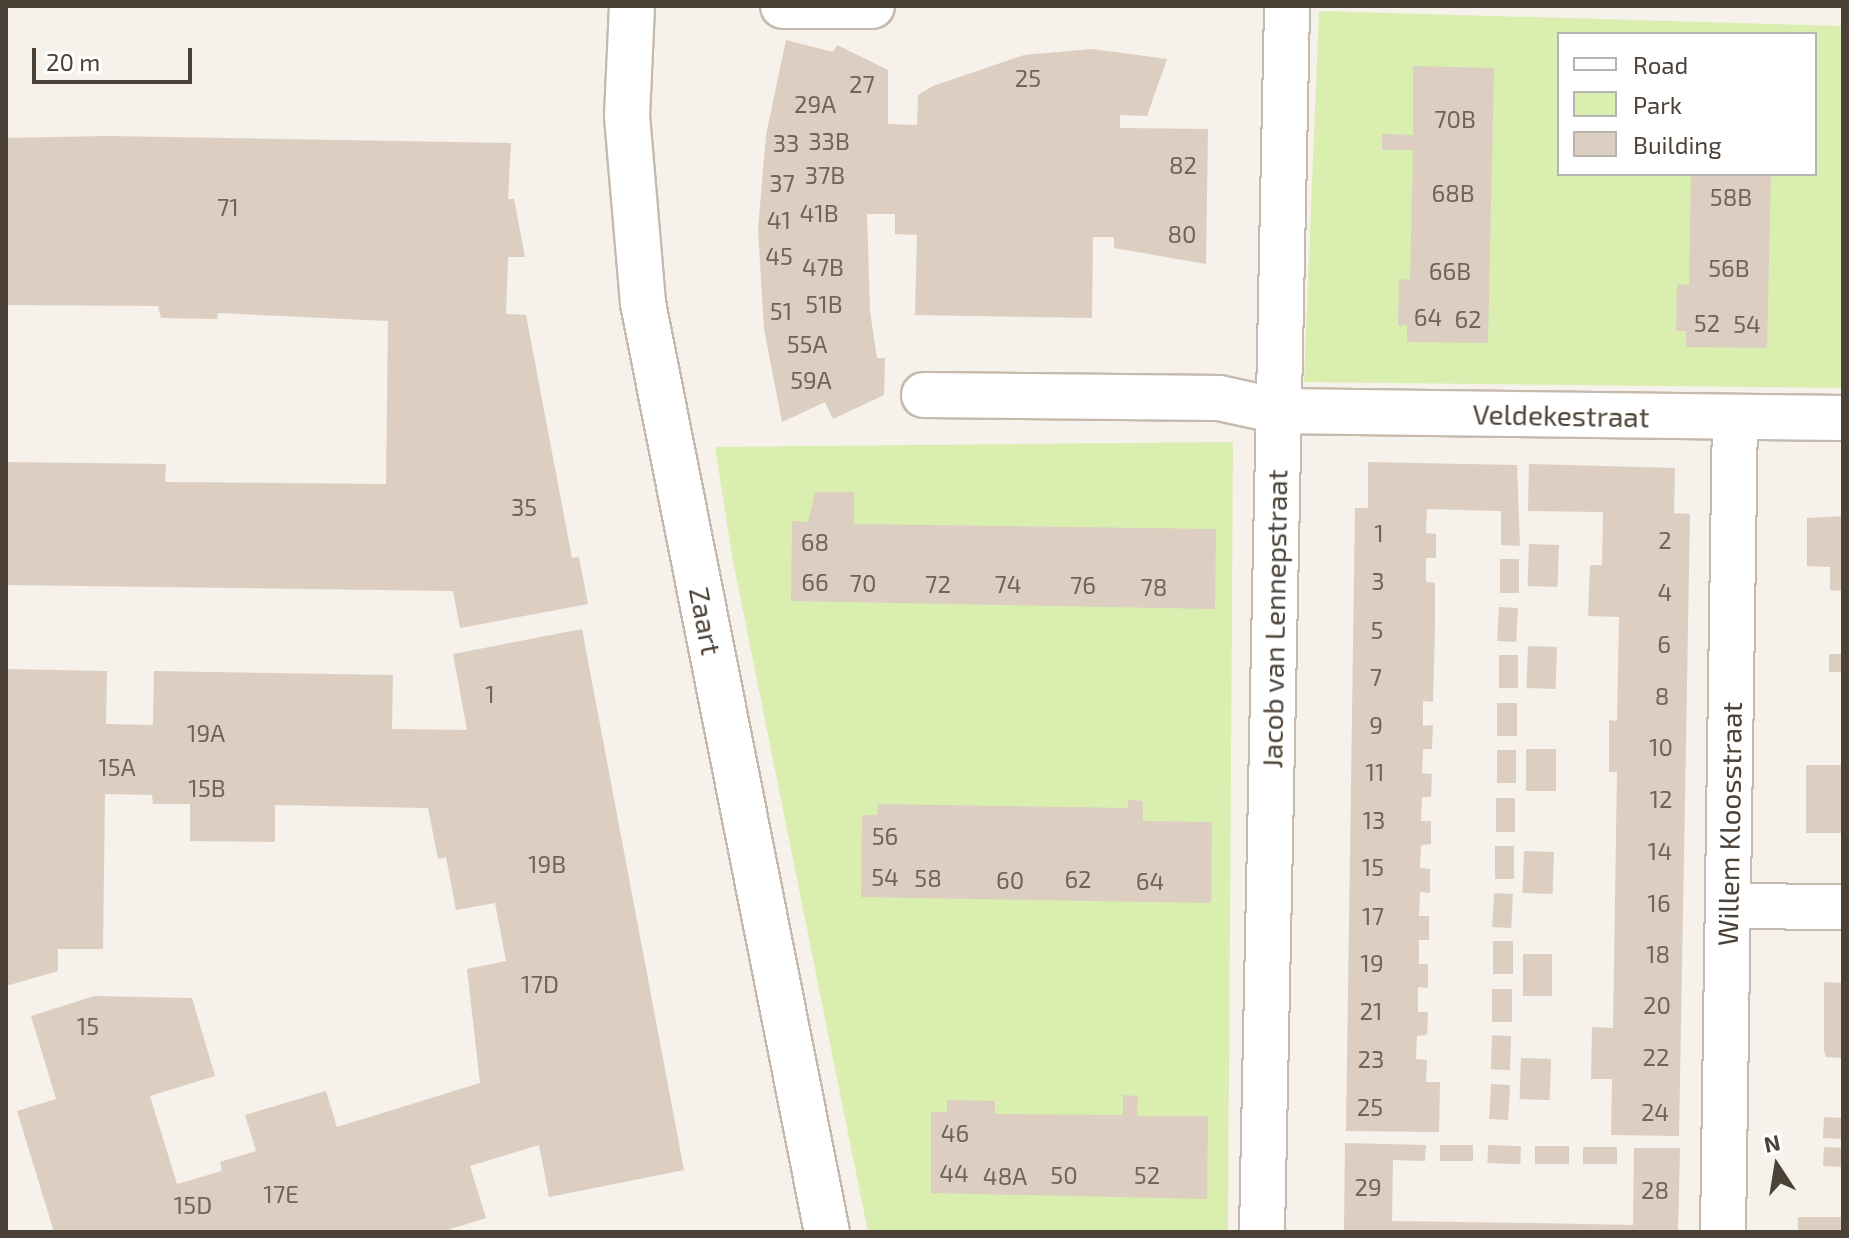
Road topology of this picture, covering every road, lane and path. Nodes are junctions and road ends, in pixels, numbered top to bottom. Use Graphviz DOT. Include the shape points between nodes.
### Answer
graph roads {
  1 [pos="632,6"];
  2 [pos="783,6"];
  3 [pos="872,6"];
  4 [pos="1287,6"];
  5 [pos="924,395"];
  6 [pos="1279,411"];
  7 [pos="1735,417"];
  8 [pos="1843,418"];
  9 [pos="1728,906"];
  10 [pos="1843,907"];
  11 [pos="827,1232"];
  12 [pos="1262,1232"];
  13 [pos="1723,1232"];
  1 -- 11 [label="street, Zaart" via="627,116 643,303"];
  2 -- 3 [label="street"];
  4 -- 6 [label="street, Jacob van Lennepstraat"];
  5 -- 6 [label="street" via="1219,398"];
  6 -- 7 [label="street, Veldekestraat"];
  6 -- 12 [label="street, Jacob van Lennepstraat"];
  7 -- 8 [label="street, Veldekestraat"];
  7 -- 9 [label="street, Willem Kloosstraat"];
  9 -- 10 [label="street"];
  9 -- 13 [label="street, Willem Kloosstraat"];
}
